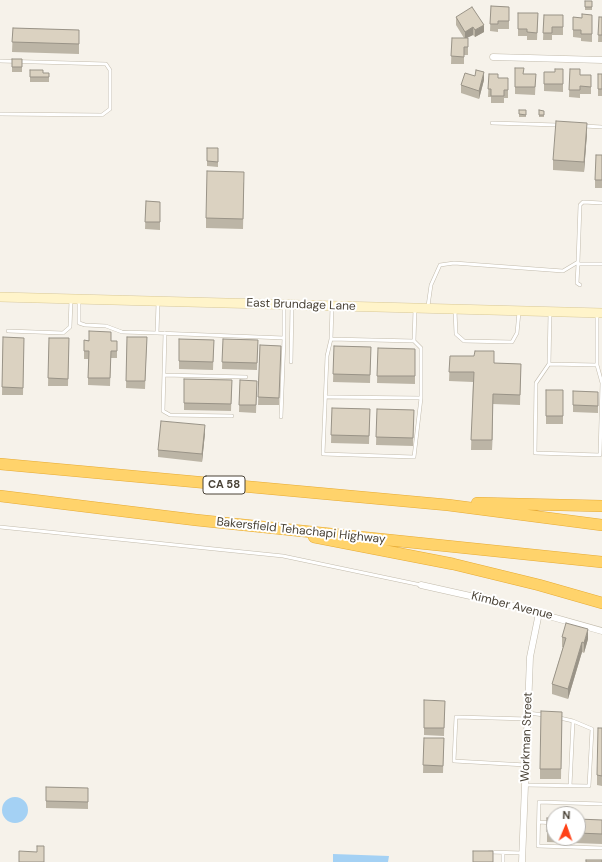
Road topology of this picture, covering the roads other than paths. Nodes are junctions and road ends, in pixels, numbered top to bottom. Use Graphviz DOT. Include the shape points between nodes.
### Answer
graph roads {
  1 [pos="493,56"];
  2 [pos="602,60"];
  3 [pos="0,61"];
  4 [pos="0,114"];
  5 [pos="492,123"];
  6 [pos="563,125"];
  7 [pos="578,126"];
  8 [pos="602,127"];
  9 [pos="602,203"];
  10 [pos="578,263"];
  11 [pos="602,264"];
  12 [pos="580,286"];
  13 [pos="0,297"];
  14 [pos="75,299"];
  15 [pos="158,301"];
  16 [pos="288,304"];
  17 [pos="332,306"];
  18 [pos="414,308"];
  19 [pos="428,308"];
  20 [pos="455,309"];
  21 [pos="519,311"];
  22 [pos="550,312"];
  23 [pos="600,313"];
  24 [pos="8,331"];
  25 [pos="157,333"];
  26 [pos="164,333"];
  27 [pos="284,338"];
  28 [pos="331,338"];
  29 [pos="414,341"];
  30 [pos="291,362"];
  31 [pos="549,364"];
  32 [pos="597,365"];
  33 [pos="164,375"];
  34 [pos="246,377"];
  35 [pos="326,397"];
  36 [pos="421,398"];
  37 [pos="232,416"];
  38 [pos="281,417"];
  39 [pos="0,464"];
  40 [pos="0,496"];
  41 [pos="448,505"];
  42 [pos="602,506"];
  43 [pos="602,525"];
  44 [pos="0,527"];
  45 [pos="289,529"];
  46 [pos="602,562"];
  47 [pos="421,585"];
  48 [pos="602,603"];
  49 [pos="539,613"];
  50 [pos="602,631"];
  51 [pos="547,715"];
  52 [pos="528,716"];
  53 [pos="554,717"];
  54 [pos="573,721"];
  55 [pos="526,765"];
  56 [pos="525,785"];
  57 [pos="570,786"];
  58 [pos="602,804"];
  59 [pos="538,822"];
  60 [pos="546,822"];
  61 [pos="602,848"];
  62 [pos="485,852"];
  63 [pos="503,853"];
  64 [pos="522,853"];
  65 [pos="503,862"];
  66 [pos="522,862"];
  1 -- 2 [label="street"];
  3 -- 4 [label="lane" via="106,64 109,66 110,77 110,109 102,115"];
  5 -- 6 [label="lane"];
  7 -- 8 [label="lane"];
  9 -- 10 [label="lane" via="583,202 580,205"];
  10 -- 11 [label="lane"];
  10 -- 12 [label="lane" via="577,283"];
  10 -- 19 [label="lane" via="563,271 454,263 440,265 431,285"];
  13 -- 14 [label="main road, East Brundage Lane"];
  14 -- 15 [label="main road, East Brundage Lane"];
  14 -- 24 [label="lane" via="68,331"];
  14 -- 25 [label="lane" via="78,320 82,325 106,326 122,332"];
  15 -- 16 [label="main road, East Brundage Lane"];
  15 -- 25 [label="lane"];
  16 -- 17 [label="main road, East Brundage Lane"];
  16 -- 27 [label="lane"];
  16 -- 30 [label="lane"];
  17 -- 18 [label="main road, East Brundage Lane"];
  17 -- 28 [label="lane"];
  18 -- 19 [label="main road, East Brundage Lane"];
  18 -- 29 [label="lane"];
  19 -- 20 [label="main road, East Brundage Lane"];
  20 -- 21 [label="main road, East Brundage Lane"];
  20 -- 21 [label="lane" via="456,334 464,341 512,342 517,333"];
  21 -- 22 [label="main road, East Brundage Lane"];
  22 -- 23 [label="main road, East Brundage Lane"];
  22 -- 31 [label="lane"];
  23 -- 32 [label="lane"];
  25 -- 26 [label="lane"];
  26 -- 27 [label="lane"];
  26 -- 33 [label="lane"];
  27 -- 38 [label="lane"];
  28 -- 29 [label="lane"];
  28 -- 35 [label="lane"];
  29 -- 36 [label="lane" via="421,348"];
  31 -- 32 [label="lane"];
  31 -- 32 [label="lane" via="536,384 535,453 600,456 602,383"];
  33 -- 34 [label="lane"];
  33 -- 37 [label="lane" via="163,411 166,413"];
  35 -- 36 [label="lane"];
  35 -- 36 [label="lane" via="323,454 414,457"];
  39 -- 41 [label="highway, CA 58"];
  40 -- 45 [label="highway, Bakersfield Tehachapi Highway"];
  41 -- 42 [label="highway" via="482,503"];
  41 -- 43 [label="highway, CA 58"];
  44 -- 47 [label="lane" via="283,556"];
  45 -- 46 [label="highway, Bakersfield Tehachapi Highway"];
  45 -- 48 [label="highway" via="321,540 496,574"];
  47 -- 49 [label="street, Kimber Avenue"];
  49 -- 50 [label="street, Kimber Avenue"];
  49 -- 52 [label="street, Workman Street" via="530,657"];
  51 -- 52 [label="lane"];
  52 -- 55 [label="street, Workman Street"];
  52 -- 55 [label="lane" via="456,717 454,761"];
  53 -- 54 [label="lane"];
  54 -- 57 [label="lane"];
  54 -- 57 [label="lane" via="592,729 589,786"];
  55 -- 56 [label="street, Workman Street"];
  56 -- 57 [label="lane"];
  56 -- 64 [label="street, Workman Street"];
  58 -- 59 [label="lane" via="539,802"];
  59 -- 60 [label="lane"];
  59 -- 61 [label="lane" via="538,846"];
  62 -- 63 [label="lane"];
  63 -- 64 [label="lane"];
  63 -- 65 [label="lane"];
  64 -- 66 [label="street, Workman Street"];
}
